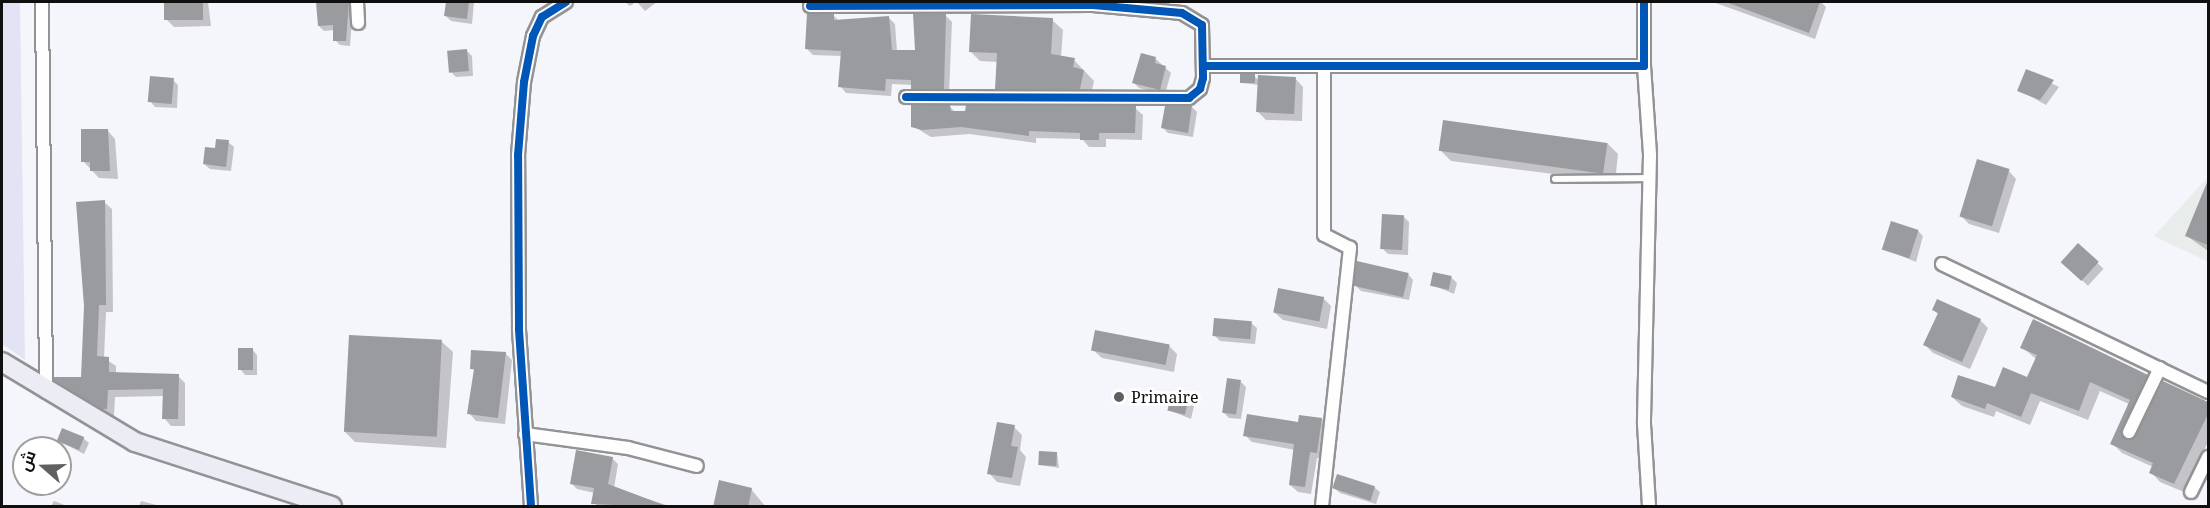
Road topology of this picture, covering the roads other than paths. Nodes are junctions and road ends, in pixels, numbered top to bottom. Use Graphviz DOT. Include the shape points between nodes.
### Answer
graph roads {
  1 [pos="42,2"];
  2 [pos="357,2"];
  3 [pos="566,2"];
  4 [pos="1644,2"];
  5 [pos="810,6"];
  6 [pos="358,23"];
  7 [pos="1204,66"];
  8 [pos="1324,66"];
  9 [pos="1644,66"];
  10 [pos="906,97"];
  11 [pos="1650,178"];
  12 [pos="1555,179"];
  13 [pos="1942,264"];
  14 [pos="2,363"];
  15 [pos="2160,368"];
  16 [pos="46,392"];
  17 [pos="2208,392"];
  18 [pos="2129,432"];
  19 [pos="525,434"];
  20 [pos="2208,457"];
  21 [pos="697,466"];
  22 [pos="2192,492"];
  23 [pos="332,507"];
  24 [pos="531,507"];
  25 [pos="1322,507"];
  26 [pos="1649,507"];
  1 -- 16 [label="street"];
  2 -- 6 [label="street"];
  3 -- 19 [label="street" via="542,17 533,36 524,82 518,155 519,328"];
  4 -- 9 [label="street"];
  5 -- 7 [label="street" via="1007,4 1182,13 1202,25"];
  7 -- 8 [label="street"];
  7 -- 10 [label="street" via="1200,89 1190,98"];
  8 -- 9 [label="street"];
  8 -- 25 [label="street" via="1324,236 1350,248"];
  9 -- 11 [label="street"];
  11 -- 12 [label="lane"];
  11 -- 26 [label="street" via="1644,424"];
  13 -- 15 [label="street"];
  14 -- 16 [label="street"];
  15 -- 17 [label="street"];
  15 -- 18 [label="street"];
  16 -- 23 [label="street" via="135,442"];
  19 -- 21 [label="street" via="628,448"];
  19 -- 24 [label="street"];
  20 -- 22 [label="street"];
}
